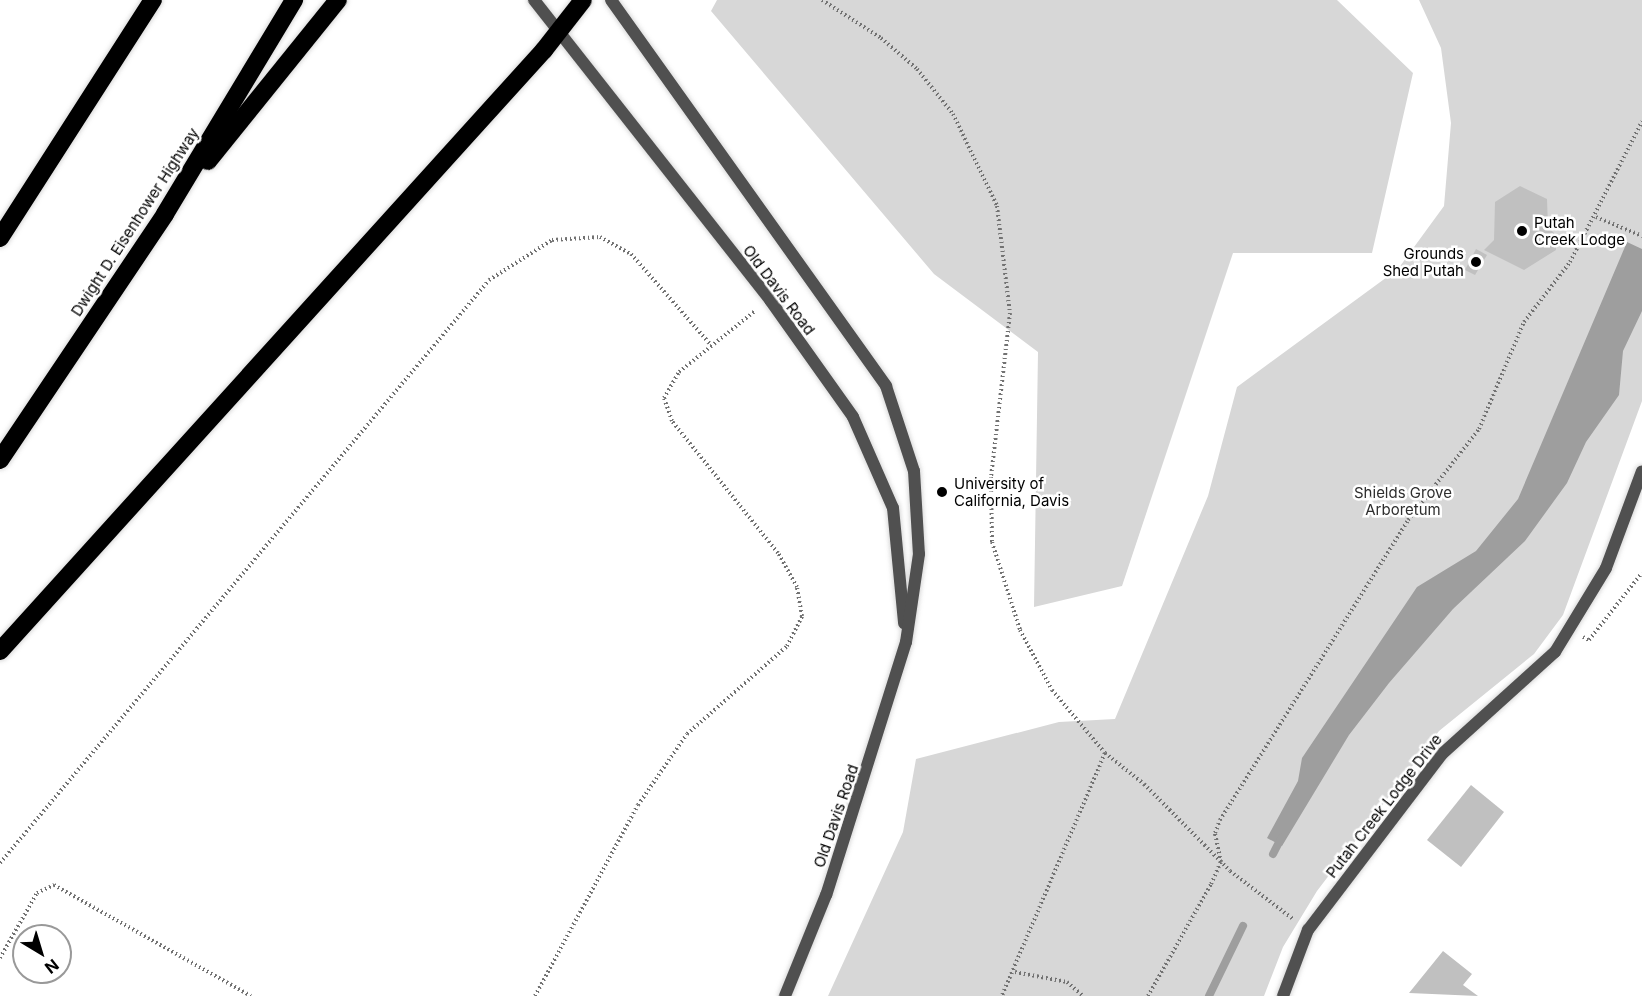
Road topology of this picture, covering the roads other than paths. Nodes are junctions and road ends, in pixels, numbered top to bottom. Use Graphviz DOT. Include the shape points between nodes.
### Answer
graph roads {
  1 [pos="153,0"];
  2 [pos="294,0"];
  3 [pos="338,0"];
  4 [pos="534,0"];
  5 [pos="583,0"];
  6 [pos="611,0"];
  7 [pos="559,32"];
  8 [pos="165,214"];
  9 [pos="0,238"];
  10 [pos="0,460"];
  11 [pos="1642,471"];
  12 [pos="906,642"];
  13 [pos="0,651"];
  14 [pos="785,996"];
  15 [pos="1283,996"];
  1 -- 9 [label="highway"];
  2 -- 8 [label="highway, Dwight D. Eisenhower Highway"];
  3 -- 8 [label="highway"];
  4 -- 7 [label="street, Old Davis Road"];
  5 -- 7 [label="highway"];
  6 -- 12 [label="street, Old Davis Road" via="886,386 914,471 919,554"];
  7 -- 12 [label="street, Old Davis Road" via="770,300 853,417 892,508"];
  7 -- 13 [label="highway"];
  8 -- 10 [label="highway, Dwight D. Eisenhower Highway"];
  11 -- 15 [label="street, Putah Creek Lodge Drive" via="1606,568 1570,630 1532,678 1442,754 1308,930"];
  12 -- 14 [label="street, Old Davis Road" via="826,895"];
}
